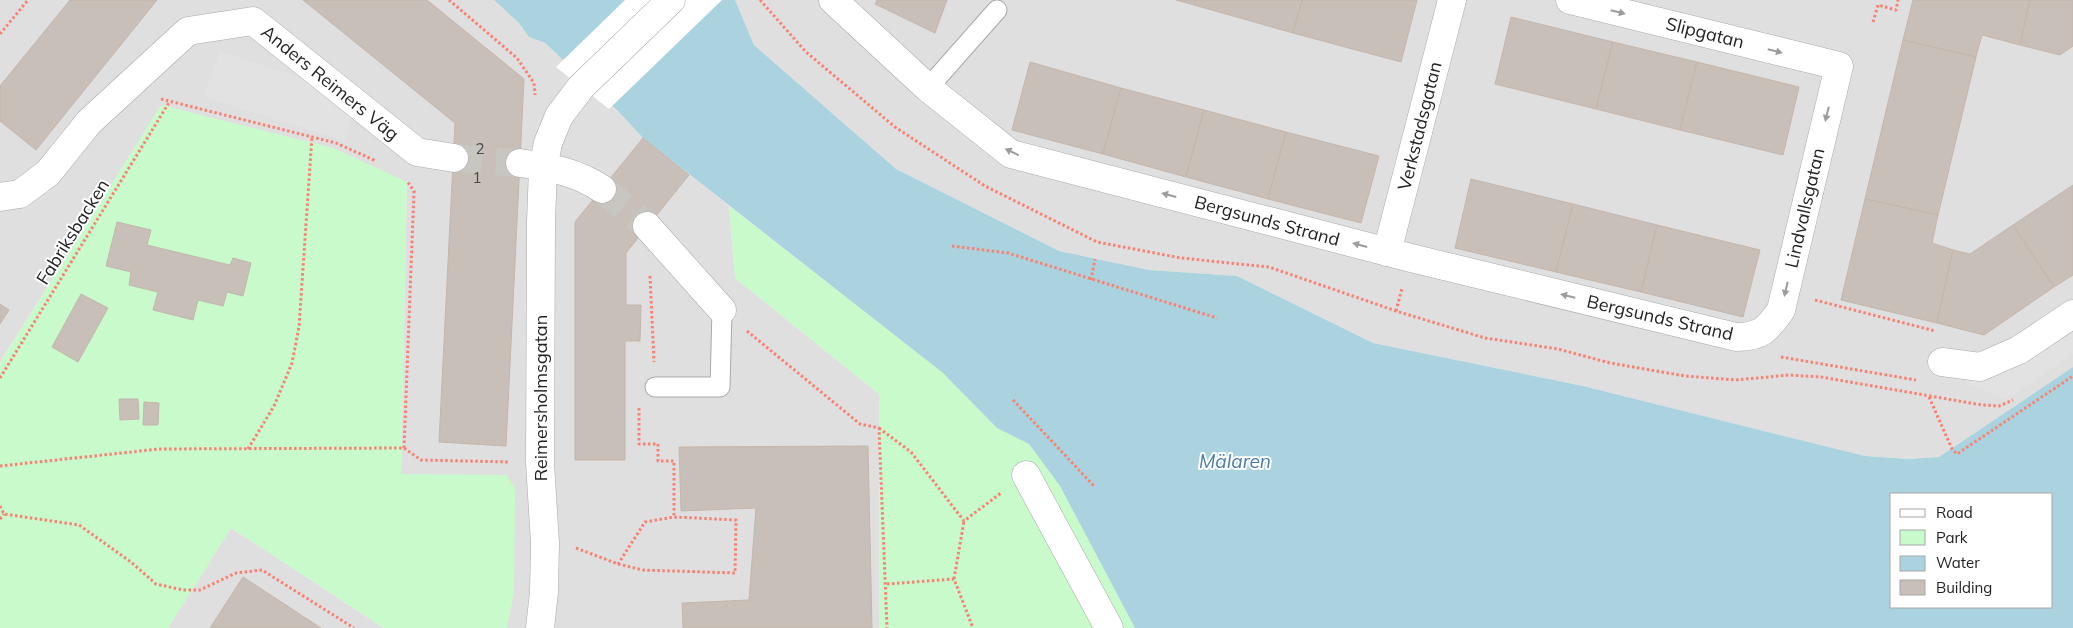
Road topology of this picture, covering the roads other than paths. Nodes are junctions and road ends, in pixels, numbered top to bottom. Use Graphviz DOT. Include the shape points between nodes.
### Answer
graph roads {
  1 [pos="671,0"];
  2 [pos="1452,0"];
  3 [pos="1570,0"];
  4 [pos="835,1"];
  5 [pos="997,10"];
  6 [pos="1839,66"];
  7 [pos="928,88"];
  8 [pos="454,158"];
  9 [pos="532,165"];
  10 [pos="602,189"];
  11 [pos="0,197"];
  12 [pos="650,229"];
  13 [pos="1388,252"];
  14 [pos="722,310"];
  15 [pos="2073,314"];
  16 [pos="1752,337"];
  17 [pos="1942,362"];
  18 [pos="655,387"];
  19 [pos="1026,475"];
  20 [pos="540,628"];
  21 [pos="1110,628"];
  1 -- 9 [label="street, Reimersholmsgatan" via="581,87 559,116 548,143"];
  2 -- 13 [label="street, Verkstadsgatan"];
  3 -- 6 [label="street, Slipgatan, one-way"];
  4 -- 7 [label="street, Bergsunds Strand"];
  5 -- 7 [label="lane"];
  6 -- 16 [label="street, Lindvallsgatan, one-way" via="1781,310 1769,328"];
  13 -- 7 [label="street, Bergsunds Strand, one-way" via="1011,154"];
  8 -- 11 [label="street, Anders Reimers Väg" via="417,152 253,22 188,31 89,122 48,174 20,194"];
  9 -- 10 [label="street" via="585,178"];
  9 -- 20 [label="street, Reimersholmsgatan" via="545,543"];
  12 -- 14 [label="street"];
  16 -- 13 [label="street, Bergsunds Strand, one-way" via="1736,337"];
  14 -- 18 [label="lane" via="720,387"];
  15 -- 17 [label="street" via="2019,350 1980,367"];
  19 -- 21 [label="street"];
}
